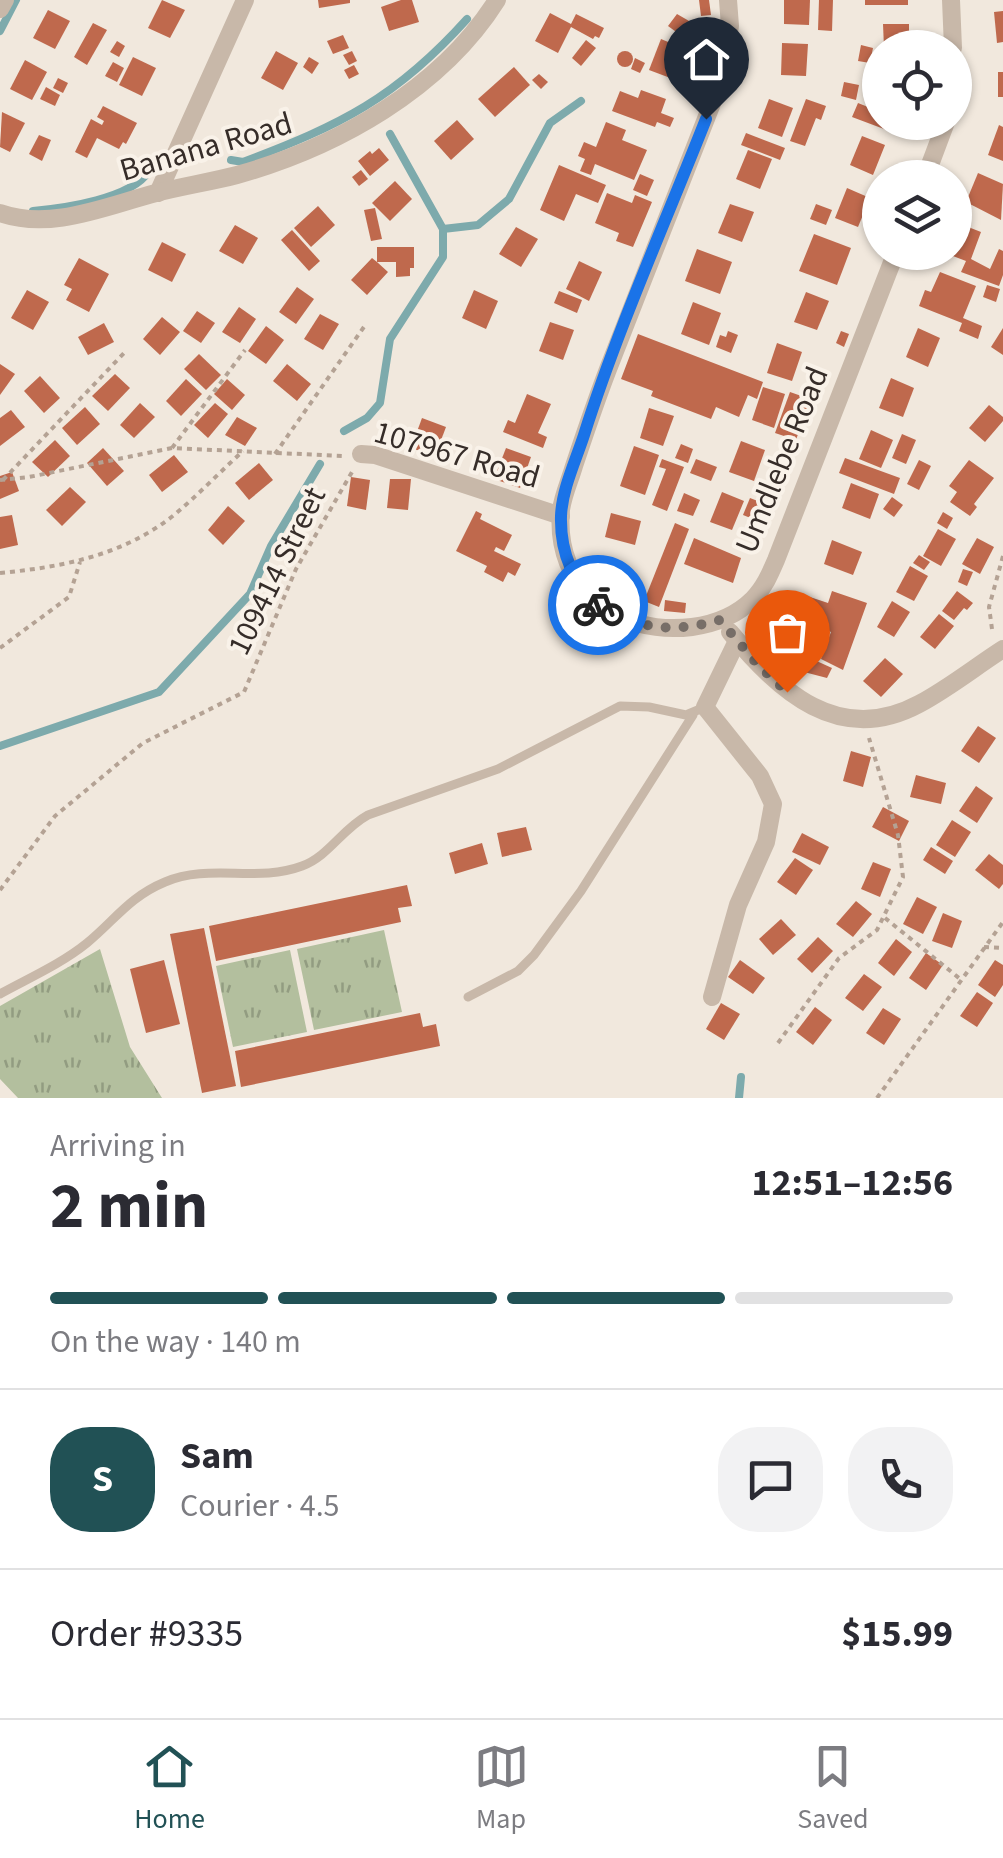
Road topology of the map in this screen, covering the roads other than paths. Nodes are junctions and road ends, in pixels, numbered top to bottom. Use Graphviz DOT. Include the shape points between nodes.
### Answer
graph roads {
  1 [pos="4,0"];
  2 [pos="244,0"];
  3 [pos="497,0"];
  4 [pos="728,0"];
  5 [pos="952,0"];
  6 [pos="0,9"];
  7 [pos="952,30"];
  8 [pos="158,193"];
  9 [pos="0,213"];
  10 [pos="889,270"];
  11 [pos="361,454"];
  12 [pos="561,516"];
  13 [pos="720,620"];
  14 [pos="737,640"];
  15 [pos="1000,651"];
  16 [pos="699,711"];
  17 [pos="0,994"];
  18 [pos="468,997"];
  19 [pos="712,997"];
  1 -- 6 [label="street"];
  2 -- 8 [label="street"];
  3 -- 8 [label="street, Banana Road" via="434,73 359,126 240,174"];
  4 -- 12 [label="street, Umdlebe Road" via="720,83 593,406"];
  5 -- 7 [label="street"];
  8 -- 9 [label="street, Banana Road" via="55,219"];
  10 -- 13 [label="street, Umdlebe Road" via="766,582 752,601"];
  11 -- 12 [label="street, 107967 Road"];
  12 -- 13 [label="street, Umdlebe Road" via="568,565 596,604 647,627"];
  13 -- 14 [label="street"];
  14 -- 15 [label="street" via="810,707 864,719 919,704"];
  14 -- 16 [label="street"];
  16 -- 17 [label="lane" via="620,706 498,769 352,823 323,855 301,866 190,873 167,881 121,908 70,956"];
  16 -- 18 [label="lane" via="534,956"];
  16 -- 19 [label="street" via="760,776 773,804"];
}
